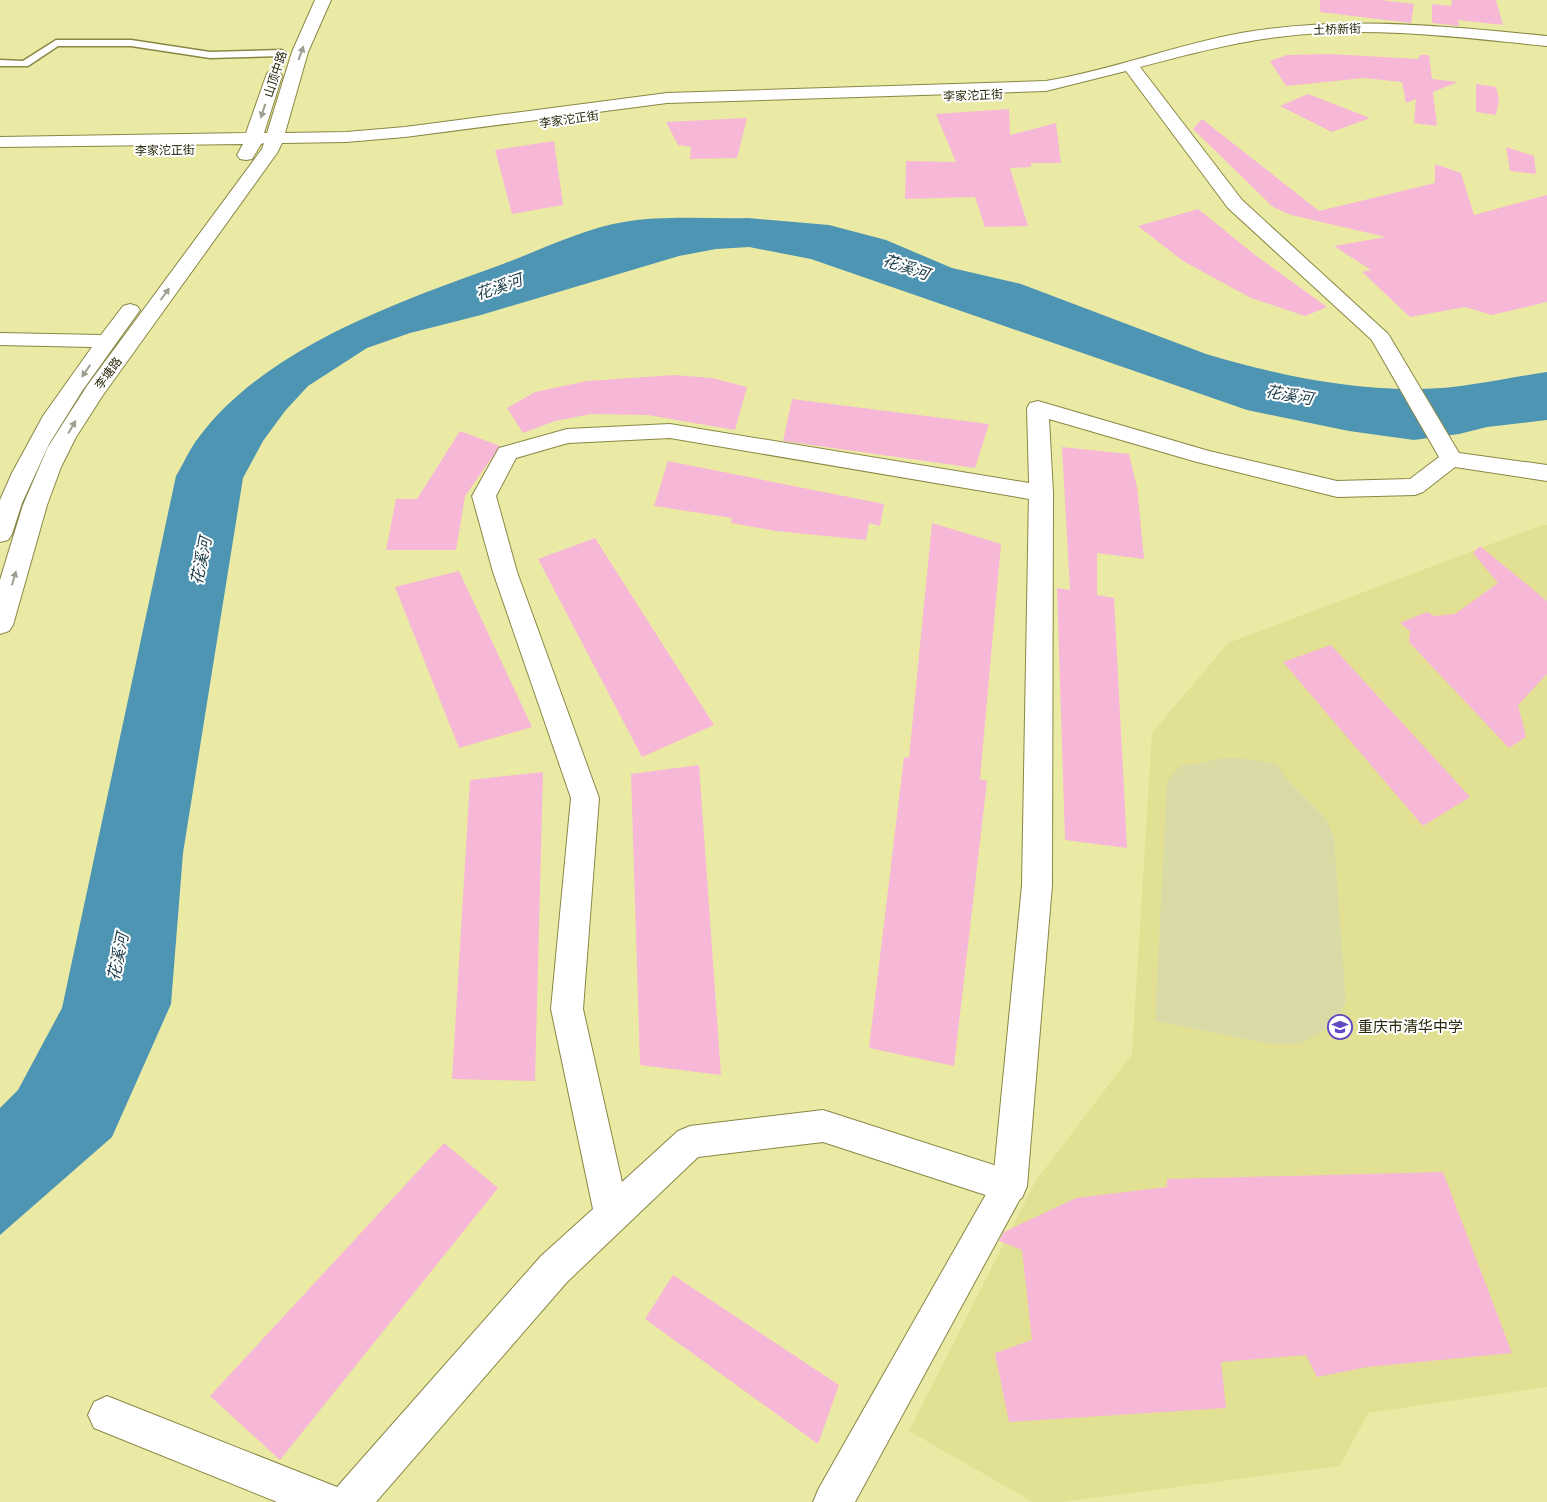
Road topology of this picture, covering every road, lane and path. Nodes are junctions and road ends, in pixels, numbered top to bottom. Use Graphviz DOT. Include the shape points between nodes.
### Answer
graph roads {
  1 [pos="323,0"];
  2 [pos="289,35"];
  3 [pos="1547,41"];
  4 [pos="1547,47"];
  5 [pos="282,53"];
  6 [pos="0,63"];
  7 [pos="1133,69"];
  8 [pos="0,142"];
  9 [pos="262,144"];
  10 [pos="0,151"];
  11 [pos="0,339"];
  12 [pos="107,341"];
  13 [pos="1451,459"];
  14 [pos="1547,473"];
  15 [pos="1041,493"];
  16 [pos="0,534"];
  17 [pos="0,625"];
  18 [pos="1010,1186"];
  19 [pos="612,1215"];
  20 [pos="107,1415"];
  21 [pos="327,1502"];
  22 [pos="350,1502"];
  23 [pos="834,1502"];
  9 -- 1 [label="main road, 山顶中路, one-way"];
  2 -- 5 [label="main road, 山顶中路"];
  3 -- 7 [label="main road, 土桥新街" via="1424,30 1307,30 1240,38"];
  4 -- 7 [label="main road, 土桥新街" via="1428,36 1338,36 1250,46"];
  5 -- 6 [label="lane" via="210,55 131,43 56,43 25,64"];
  5 -- 9 [label="main road, 山顶中路, one-way"];
  7 -- 9 [label="main road, 李家沱正街" via="1051,92 674,105 380,144"];
  7 -- 13 [label="main road" via="1235,204 1380,337"];
  8 -- 9 [label="main road, 李家沱正街"];
  9 -- 10 [label="main road, 李家沱正街"];
  9 -- 12 [label="main road, 李塘路"];
  17 -- 9 [label="main road, 李塘路, one-way" via="34,509 50,466 69,431"];
  11 -- 12 [label="main road"];
  12 -- 16 [label="main road, 李塘路, one-way" via="46,427 24,467"];
  13 -- 14 [label="main road"];
  13 -- 15 [label="main road" via="1414,487 1337,489 1204,457 1038,408"];
  15 -- 18 [label="main road" via="1037,885"];
  15 -- 19 [label="main road" via="670,431 567,436 508,453 484,496 505,572 586,798 567,1009"];
  18 -- 19 [label="main road" via="824,1126 690,1142"];
  18 -- 23 [label="main road"];
  19 -- 22 [label="main road" via="554,1269"];
  20 -- 21 [label="main road"];
}
